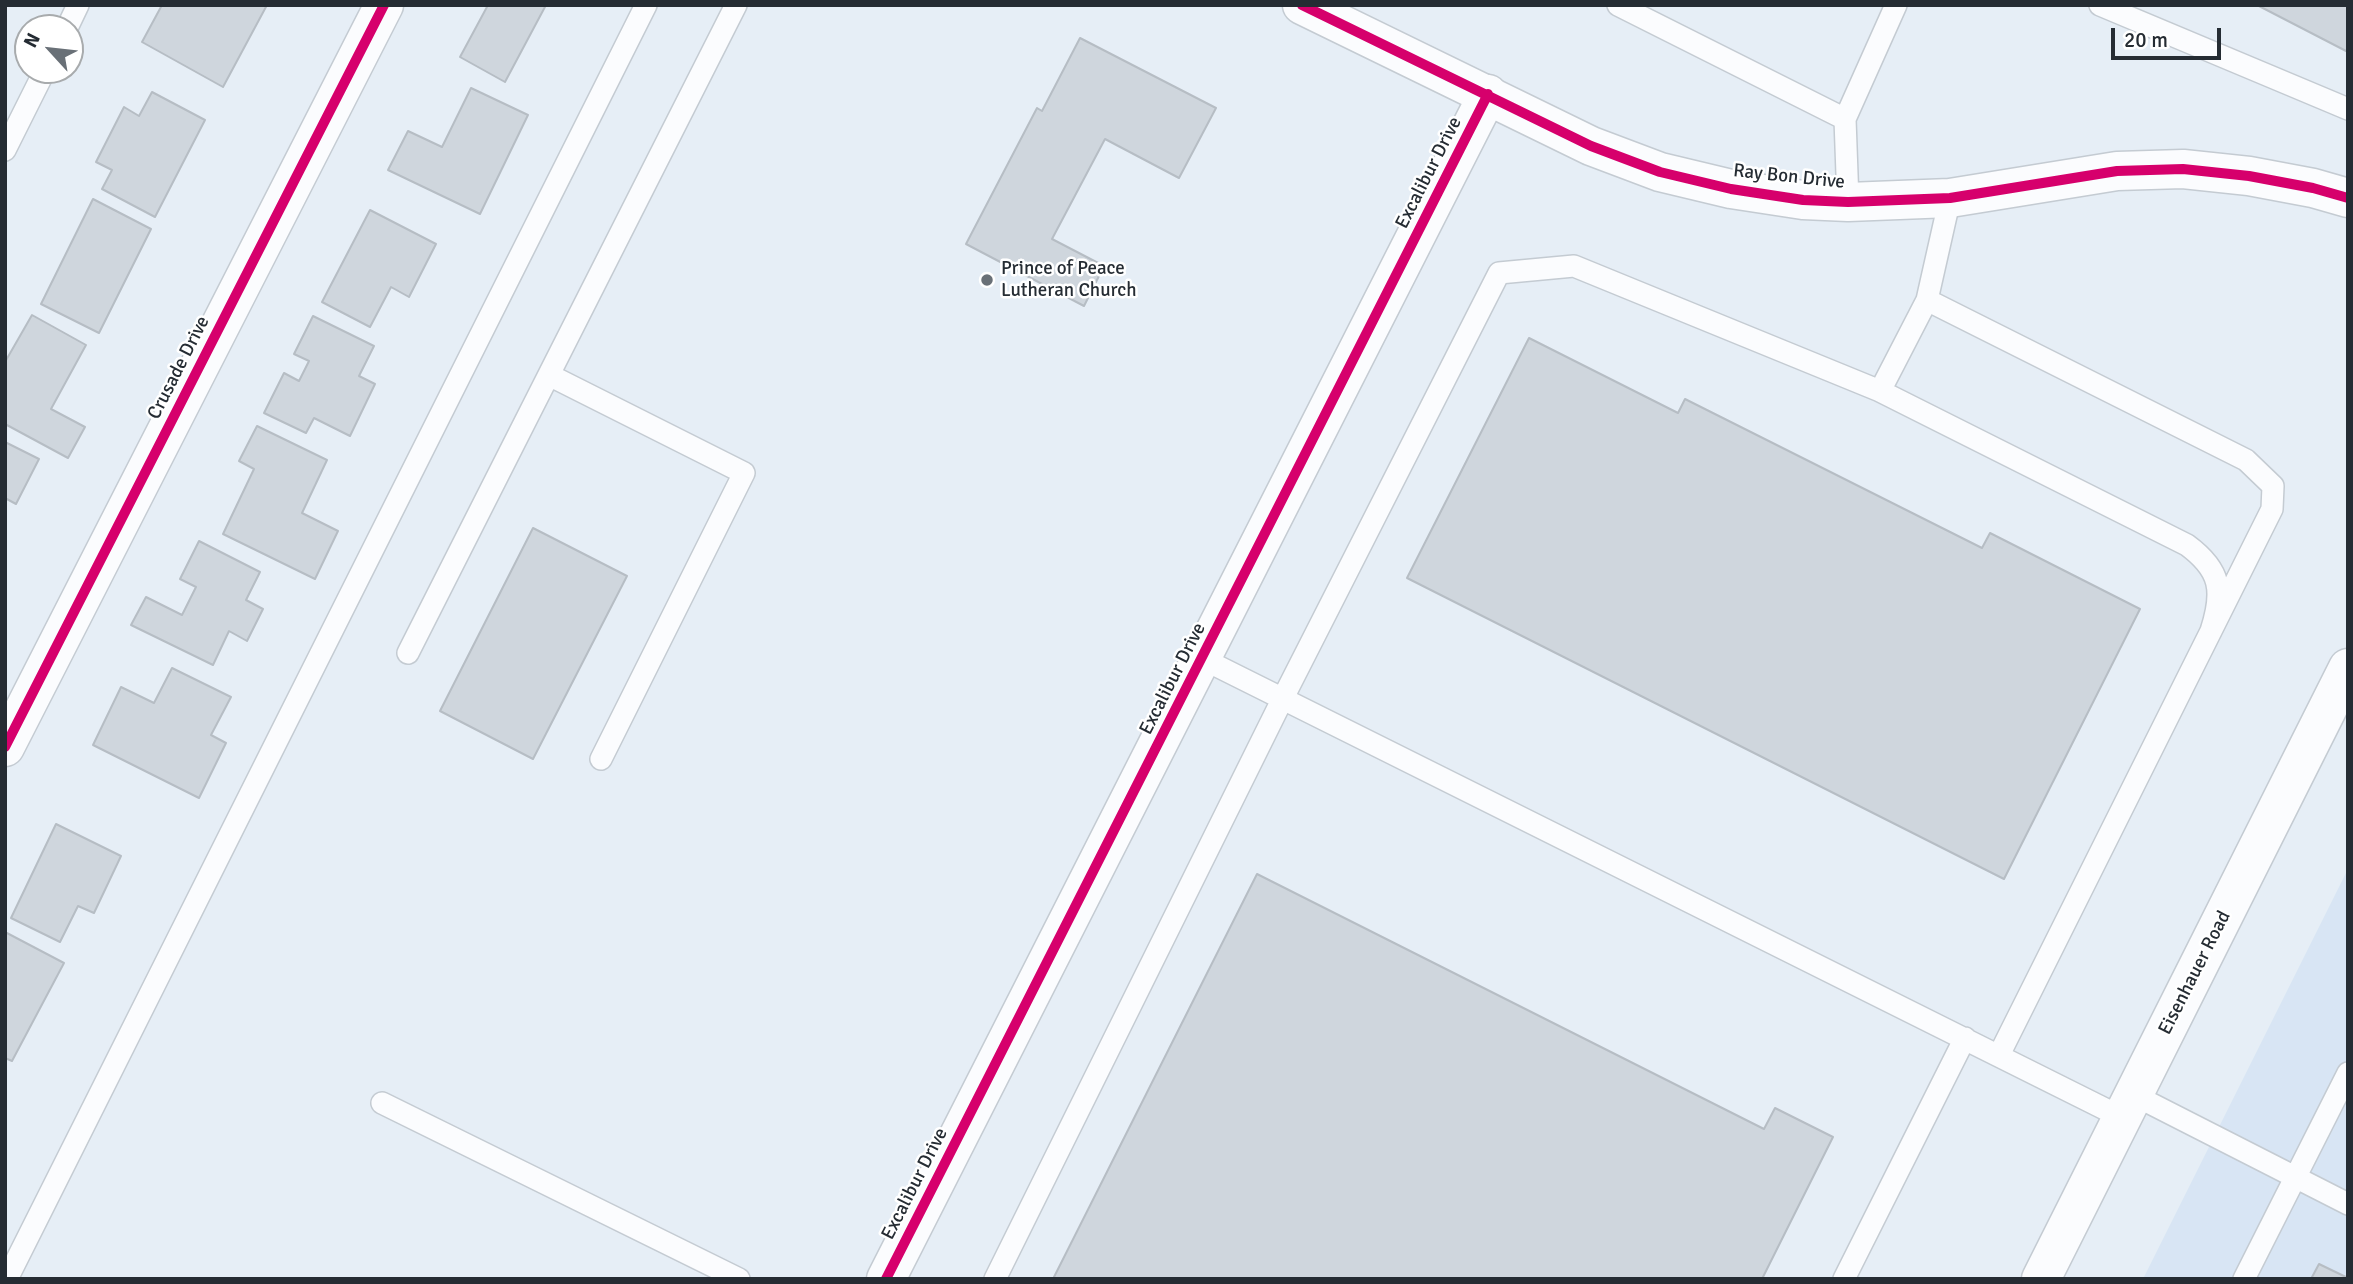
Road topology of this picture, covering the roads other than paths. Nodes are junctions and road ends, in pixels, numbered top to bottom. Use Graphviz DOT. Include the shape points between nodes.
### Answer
graph roads {
  1 [pos="384,5"];
  2 [pos="646,5"];
  3 [pos="736,5"];
  4 [pos="1302,5"];
  5 [pos="1618,5"];
  6 [pos="1896,5"];
  7 [pos="2100,5"];
  8 [pos="39,84"];
  9 [pos="1488,94"];
  10 [pos="2348,109"];
  11 [pos="1845,119"];
  12 [pos="5,150"];
  13 [pos="1950,198"];
  14 [pos="2348,198"];
  15 [pos="1848,202"];
  16 [pos="1927,300"];
  17 [pos="549,375"];
  18 [pos="1880,391"];
  19 [pos="2211,631"];
  20 [pos="408,653"];
  21 [pos="1203,659"];
  22 [pos="2348,668"];
  23 [pos="1283,698"];
  24 [pos="5,747"];
  25 [pos="601,760"];
  26 [pos="1965,1038"];
  27 [pos="1999,1055"];
  28 [pos="2348,1073"];
  29 [pos="382,1103"];
  30 [pos="2129,1107"];
  31 [pos="2295,1177"];
  32 [pos="2348,1203"];
  33 [pos="7,1279"];
  34 [pos="738,1279"];
  35 [pos="886,1279"];
  36 [pos="995,1279"];
  37 [pos="1844,1279"];
  38 [pos="2041,1279"];
  39 [pos="2244,1279"];
  1 -- 24 [label="street, Crusade Drive"];
  2 -- 33 [label="lane"];
  3 -- 17 [label="lane"];
  4 -- 9 [label="street, Ray Bon Drive"];
  5 -- 11 [label="lane"];
  6 -- 11 [label="lane"];
  7 -- 10 [label="lane"];
  8 -- 12 [label="lane"];
  9 -- 15 [label="street, Ray Bon Drive" via="1591,146 1660,172 1731,189"];
  9 -- 21 [label="street, Excalibur Drive"];
  11 -- 15 [label="lane"];
  13 -- 14 [label="street, Ray Bon Drive" via="2104,173 2183,170 2249,176"];
  13 -- 15 [label="street, Ray Bon Drive"];
  13 -- 16 [label="lane"];
  16 -- 18 [label="lane"];
  16 -- 19 [label="lane" via="2261,471 2273,486 2272,509"];
  17 -- 20 [label="lane"];
  17 -- 25 [label="lane" via="744,473"];
  18 -- 19 [label="lane" via="2186,545 2213,572 2220,594"];
  18 -- 23 [label="lane" via="1574,266 1499,273"];
  19 -- 27 [label="lane"];
  21 -- 23 [label="lane"];
  21 -- 35 [label="street, Excalibur Drive"];
  22 -- 30 [label="street, Eisenhauer Road"];
  23 -- 26 [label="lane"];
  23 -- 36 [label="lane"];
  26 -- 27 [label="lane"];
  26 -- 37 [label="lane"];
  27 -- 30 [label="lane"];
  28 -- 31 [label="lane"];
  29 -- 34 [label="lane"];
  30 -- 31 [label="lane"];
  30 -- 38 [label="street, Eisenhauer Road"];
  31 -- 32 [label="lane"];
  31 -- 39 [label="lane"];
}
